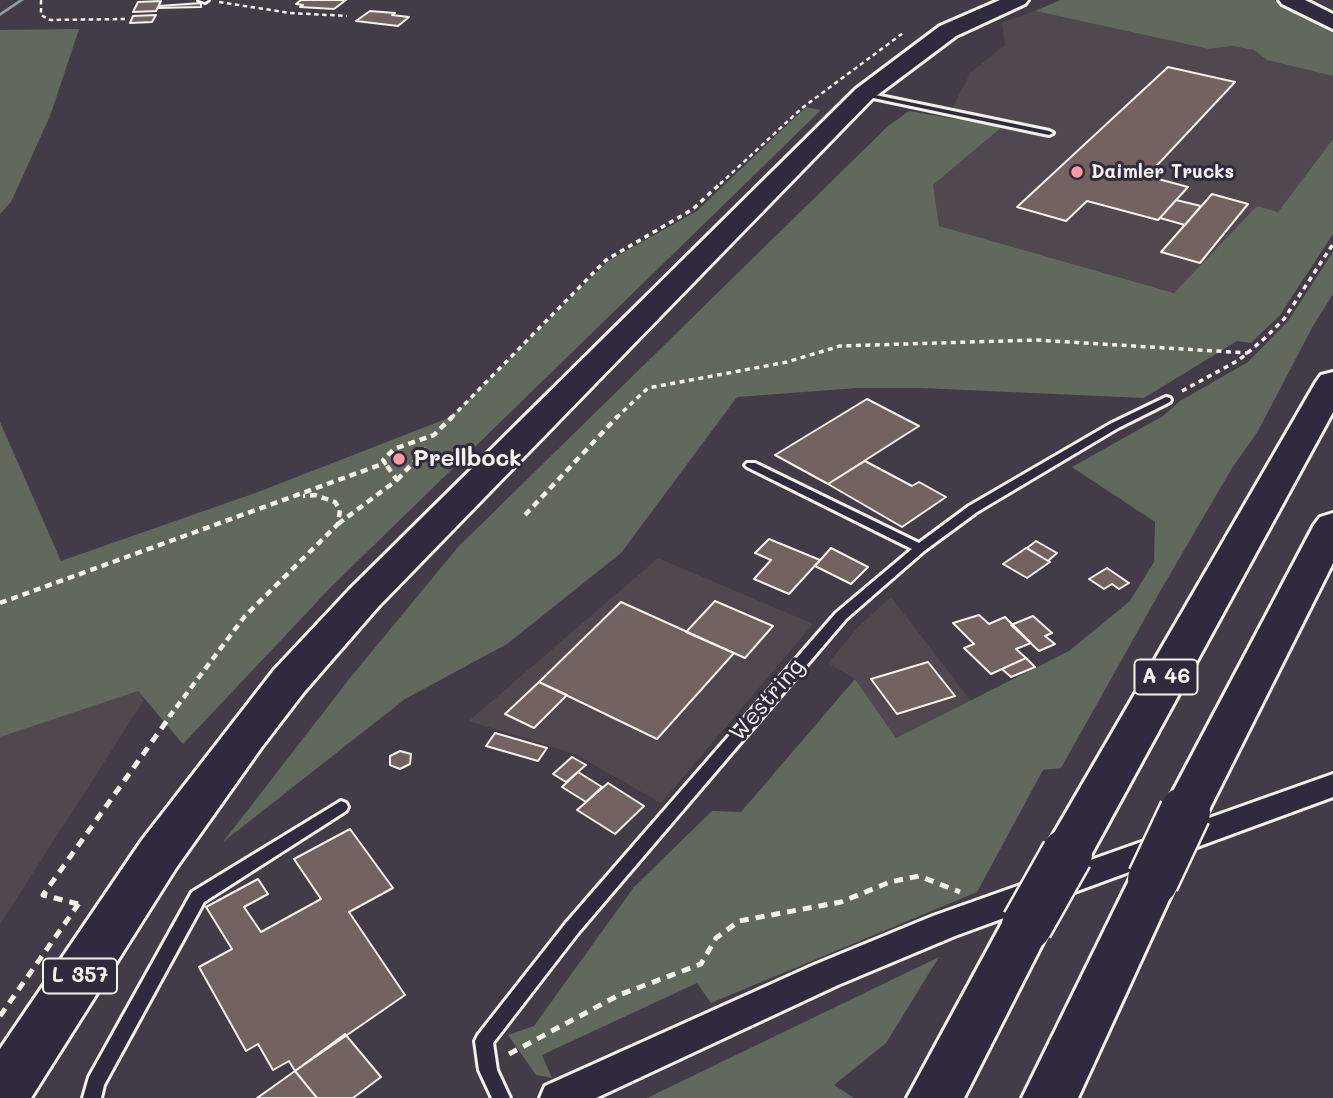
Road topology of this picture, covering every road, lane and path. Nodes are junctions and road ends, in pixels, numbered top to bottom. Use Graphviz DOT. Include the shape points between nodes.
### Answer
graph roads {
  1 [pos="41,0"];
  2 [pos="204,0"];
  3 [pos="1018,0"];
  4 [pos="1289,0"];
  5 [pos="1323,0"];
  6 [pos="1333,4"];
  7 [pos="347,16"];
  8 [pos="125,19"];
  9 [pos="1333,22"];
  10 [pos="905,32"];
  11 [pos="864,94"];
  12 [pos="1049,133"];
  13 [pos="1333,244"];
  14 [pos="1248,353"];
  15 [pos="1333,382"];
  16 [pos="1166,400"];
  17 [pos="428,447"];
  18 [pos="385,463"];
  19 [pos="751,465"];
  20 [pos="397,480"];
  21 [pos="295,496"];
  22 [pos="525,515"];
  23 [pos="338,524"];
  24 [pos="1333,526"];
  25 [pos="920,548"];
  26 [pos="0,603"];
  27 [pos="1333,785"];
  28 [pos="341,807"];
  29 [pos="1010,917"];
  30 [pos="0,1016"];
  31 [pos="488,1070"];
  32 [pos="0,1097"];
  33 [pos="92,1098"];
  34 [pos="500,1098"];
  35 [pos="558,1098"];
  36 [pos="935,1098"];
  37 [pos="1051,1098"];
  1 -- 8 [label="path" via="41,15 50,20"];
  2 -- 7 [label="path"];
  3 -- 11 [label="main road, L 357" via="948,31"];
  4 -- 9 [label="main road"];
  5 -- 6 [label="main road"];
  10 -- 18 [label="path" via="802,108 693,209 606,260 433,435 394,449"];
  11 -- 12 [label="lane"];
  11 -- 32 [label="main road, L 357" via="450,509 289,681 159,854"];
  13 -- 14 [label="path" via="1284,319"];
  14 -- 16 [label="path"];
  14 -- 22 [label="path" via="1036,340 840,346 787,362 648,388"];
  15 -- 29 [label="main road, A 46, bridge" via="1067,854"];
  16 -- 25 [label="lane, Westring" via="973,509"];
  17 -- 20 [label="path"];
  18 -- 20 [label="path"];
  18 -- 21 [label="path"];
  19 -- 25 [label="lane"];
  20 -- 23 [label="path"];
  21 -- 23 [label="path" via="315,495 335,502 340,510"];
  21 -- 26 [label="path"];
  23 -- 30 [label="path" via="245,616 208,662 43,895 78,904"];
  24 -- 37 [label="main road, bridge" via="1185,812"];
  25 -- 31 [label="lane, Westring" via="841,616 572,928 484,1041"];
  27 -- 29 [label="street"];
  28 -- 33 [label="lane" via="198,897"];
  29 -- 31 [label="path" via="919,876 841,902 739,921 716,938 701,964 619,995 523,1044"];
  29 -- 35 [label="street" via="826,975"];
  29 -- 36 [label="main road, A 46"];
  31 -- 34 [label="lane, Westring"];
}
